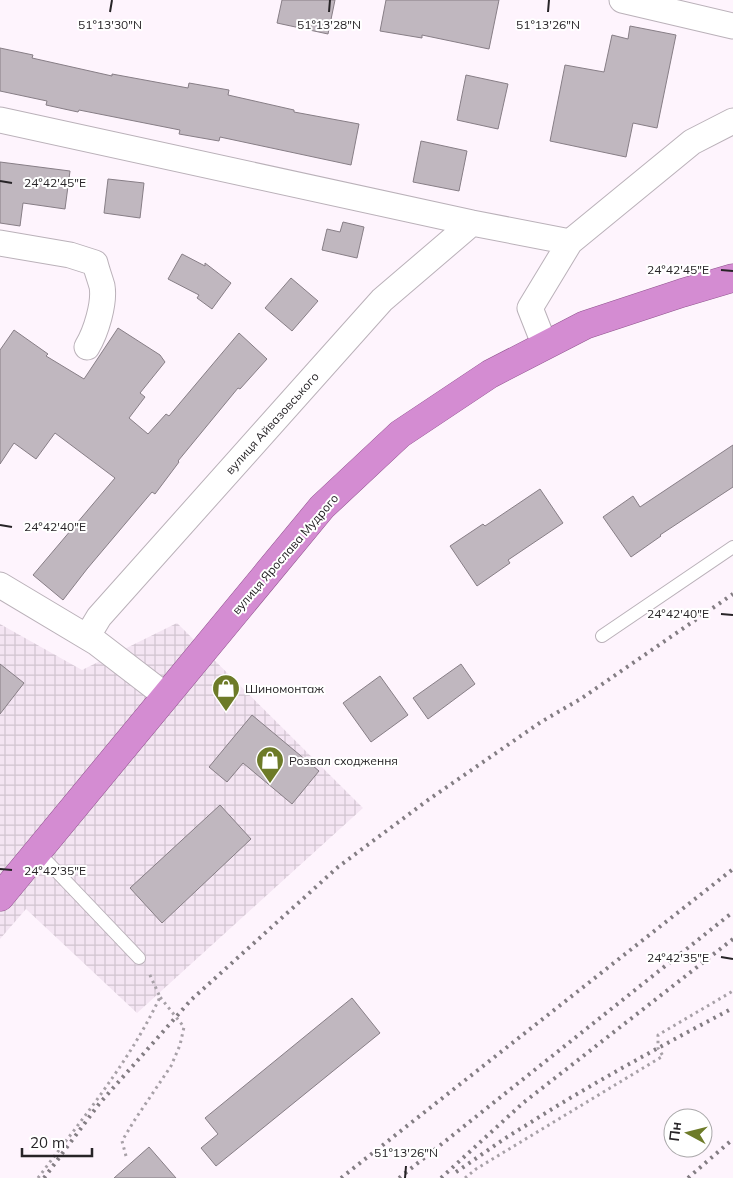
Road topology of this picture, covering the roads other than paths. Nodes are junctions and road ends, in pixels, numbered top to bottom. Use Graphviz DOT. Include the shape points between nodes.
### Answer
graph roads {
  1 [pos="622,0"];
  2 [pos="722,16"];
  3 [pos="0,120"];
  4 [pos="733,121"];
  5 [pos="472,222"];
  6 [pos="570,242"];
  7 [pos="0,243"];
  8 [pos="733,278"];
  9 [pos="546,346"];
  10 [pos="87,347"];
  11 [pos="733,547"];
  12 [pos="0,585"];
  13 [pos="602,636"];
  14 [pos="87,638"];
  15 [pos="166,696"];
  16 [pos="38,852"];
  17 [pos="0,898"];
  18 [pos="139,958"];
  1 -- 2 [label="street"];
  3 -- 5 [label="street"];
  4 -- 6 [label="street" via="692,142"];
  5 -- 6 [label="street"];
  5 -- 14 [label="street, вулиця Айвазовського" via="382,300 99,617"];
  6 -- 9 [label="street" via="530,308"];
  7 -- 10 [label="street" via="70,255 95,263 102,288 94,336"];
  8 -- 9 [label="highway, вулиця Ярослава Мудрого" via="586,325"];
  9 -- 15 [label="highway, вулиця Ярослава Мудрого" via="490,374 400,434 322,507"];
  11 -- 13 [label="lane"];
  12 -- 14 [label="street"];
  14 -- 15 [label="street"];
  15 -- 16 [label="highway, вулиця Ярослава Мудрого"];
  16 -- 17 [label="highway, вулиця Ярослава Мудрого"];
  16 -- 18 [label="lane"];
}
